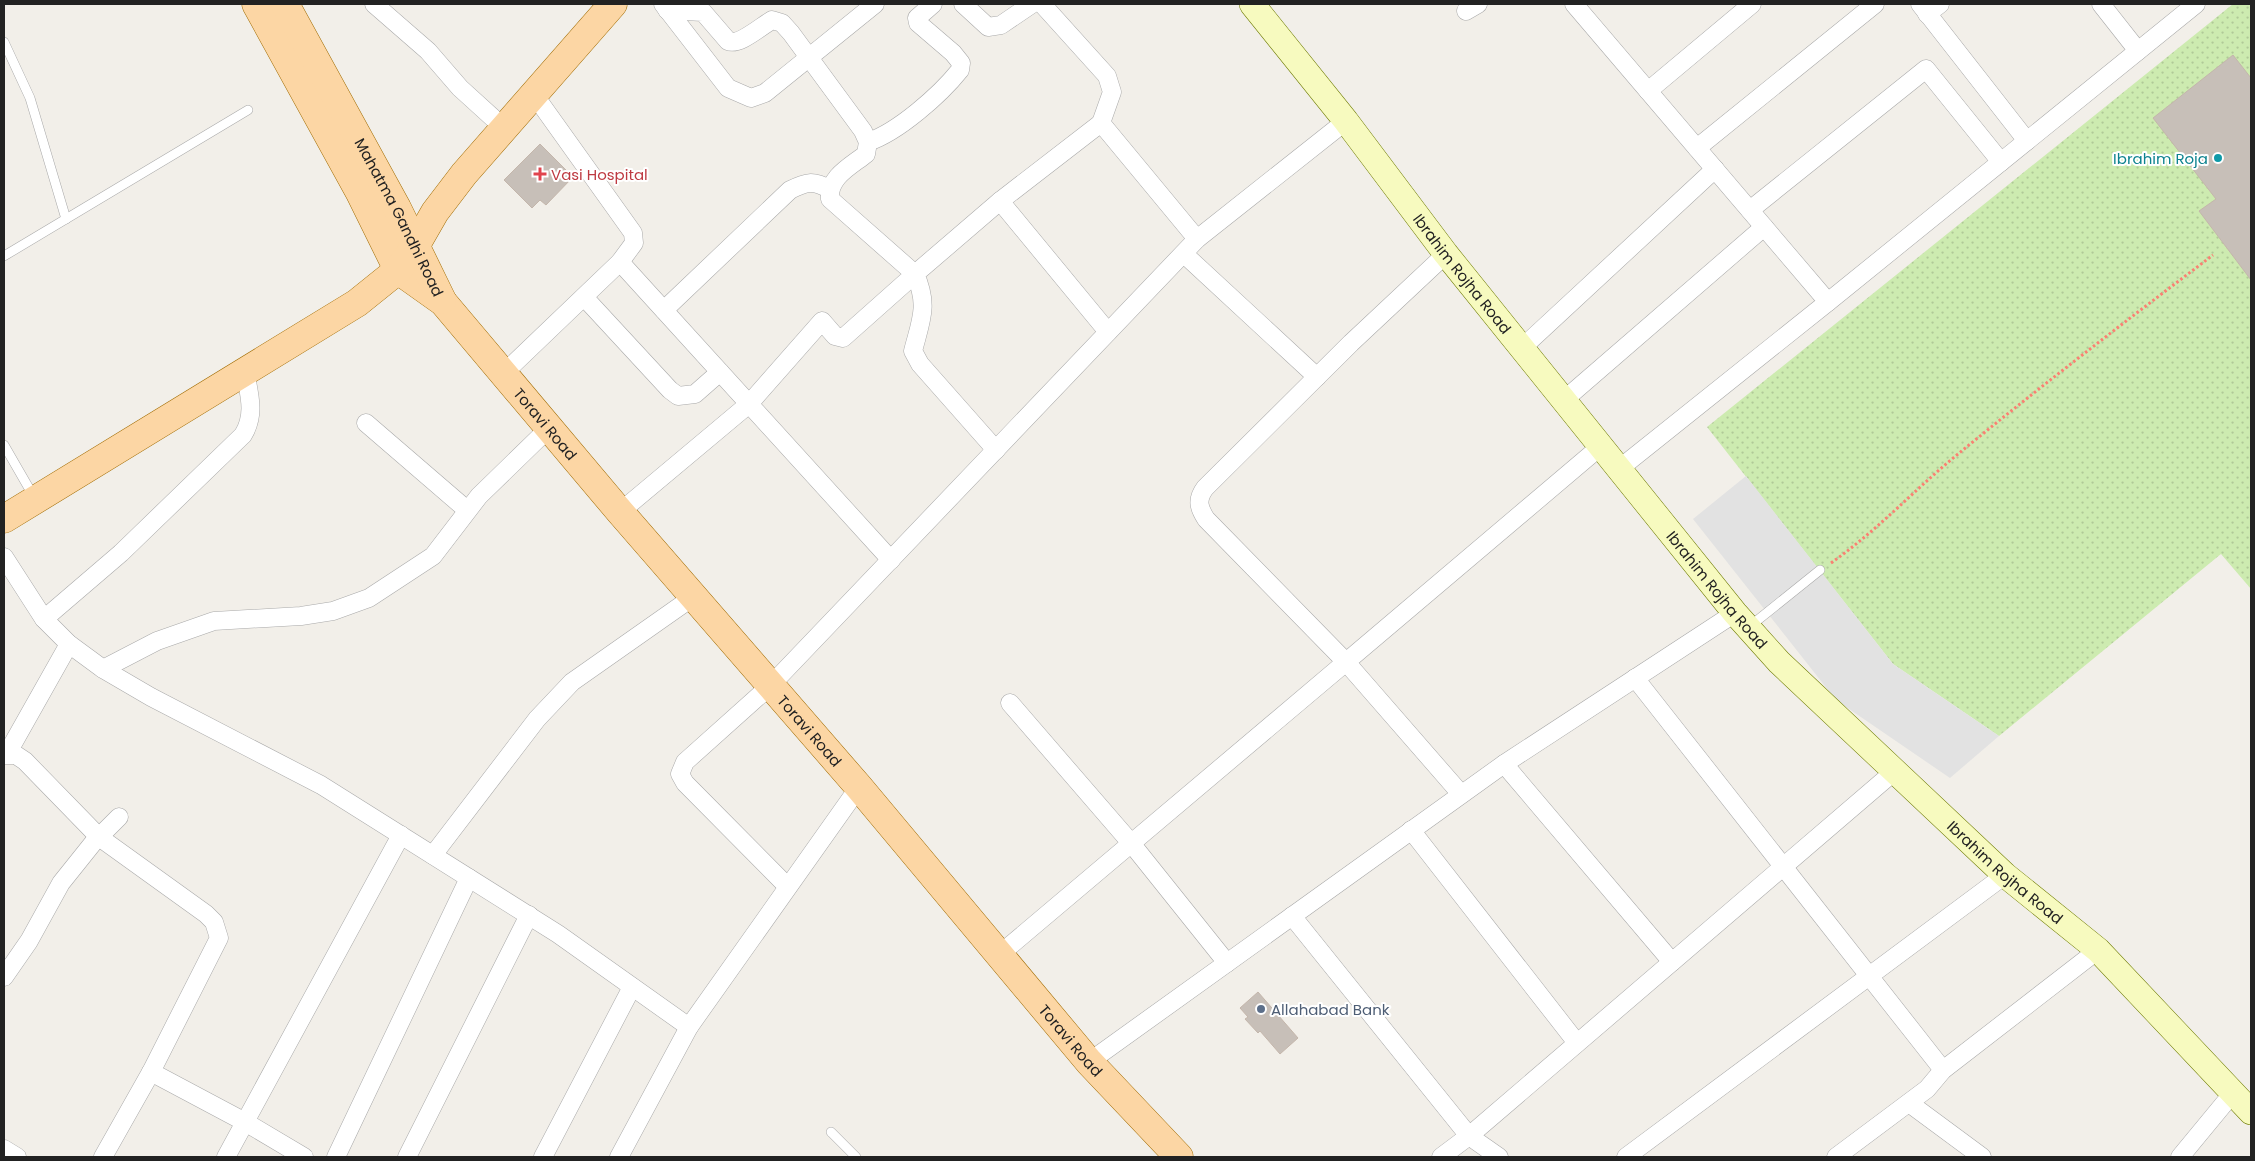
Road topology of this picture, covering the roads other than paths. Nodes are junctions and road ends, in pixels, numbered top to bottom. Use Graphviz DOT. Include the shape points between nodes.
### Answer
graph roads {
  1 [pos="256,4"];
  2 [pos="285,4"];
  3 [pos="374,4"];
  4 [pos="613,4"];
  5 [pos="875,4"];
  6 [pos="933,4"];
  7 [pos="963,4"];
  8 [pos="1032,4"];
  9 [pos="1042,4"];
  10 [pos="1252,4"];
  11 [pos="1574,4"];
  12 [pos="1752,4"];
  13 [pos="1875,4"];
  14 [pos="2101,4"];
  15 [pos="2196,4"];
  16 [pos="665,7"];
  17 [pos="1929,7"];
  18 [pos="4,42"];
  19 [pos="2138,50"];
  20 [pos="809,60"];
  21 [pos="1648,91"];
  22 [pos="533,93"];
  23 [pos="248,110"];
  24 [pos="1346,120"];
  25 [pos="1101,122"];
  26 [pos="504,128"];
  27 [pos="2027,141"];
  28 [pos="868,142"];
  29 [pos="1697,148"];
  30 [pos="2001,162"];
  31 [pos="1715,169"];
  32 [pos="829,189"];
  33 [pos="1000,201"];
  34 [pos="1750,210"];
  35 [pos="66,220"];
  36 [pos="1764,227"];
  37 [pos="1197,240"];
  38 [pos="416,245"];
  39 [pos="1184,254"];
  40 [pos="1446,254"];
  41 [pos="4,256"];
  42 [pos="620,262"];
  43 [pos="398,270"];
  44 [pos="915,274"];
  45 [pos="584,297"];
  46 [pos="443,302"];
  47 [pos="1828,302"];
  48 [pos="664,310"];
  49 [pos="1108,332"];
  50 [pos="1522,348"];
  51 [pos="246,371"];
  52 [pos="720,372"];
  53 [pos="503,374"];
  54 [pos="1317,377"];
  55 [pos="1564,400"];
  56 [pos="749,404"];
  57 [pos="366,423"];
  58 [pos="549,428"];
  59 [pos="4,445"];
  60 [pos="1601,446"];
  61 [pos="996,450"];
  62 [pos="1619,469"];
  63 [pos="36,499"];
  64 [pos="467,510"];
  65 [pos="620,512"];
  66 [pos="4,518"];
  67 [pos="4,557"];
  68 [pos="891,560"];
  69 [pos="1820,570"];
  70 [pos="693,597"];
  71 [pos="44,619"];
  72 [pos="1742,620"];
  73 [pos="69,644"];
  74 [pos="1346,662"];
  75 [pos="103,669"];
  76 [pos="1635,678"];
  77 [pos="770,686"];
  78 [pos="1010,703"];
  79 [pos="5,755"];
  80 [pos="1504,764"];
  81 [pos="1896,770"];
  82 [pos="858,787"];
  83 [pos="1462,794"];
  84 [pos="119,817"];
  85 [pos="1411,830"];
  86 [pos="401,835"];
  87 [pos="99,837"];
  88 [pos="1131,843"];
  89 [pos="433,855"];
  90 [pos="1783,867"];
  91 [pos="2005,875"];
  92 [pos="469,878"];
  93 [pos="787,886"];
  94 [pos="529,915"];
  95 [pos="1292,916"];
  96 [pos="2098,950"];
  97 [pos="999,955"];
  98 [pos="1672,962"];
  99 [pos="1228,963"];
  100 [pos="1869,976"];
  101 [pos="4,977"];
  102 [pos="632,987"];
  103 [pos="689,1027"];
  104 [pos="1577,1044"];
  105 [pos="1089,1062"];
  106 [pos="1942,1070"];
  107 [pos="151,1072"];
  108 [pos="2232,1094"];
  109 [pos="1909,1102"];
  110 [pos="2251,1112"];
  111 [pos="245,1122"];
  112 [pos="831,1132"];
  113 [pos="1469,1136"];
  114 [pos="4,1149"];
  115 [pos="17,1157"];
  116 [pos="103,1157"];
  117 [pos="226,1157"];
  118 [pos="304,1157"];
  119 [pos="336,1157"];
  120 [pos="408,1157"];
  121 [pos="543,1157"];
  122 [pos="619,1157"];
  123 [pos="856,1157"];
  124 [pos="1178,1157"];
  125 [pos="1441,1157"];
  126 [pos="1499,1157"];
  127 [pos="1626,1157"];
  128 [pos="1836,1157"];
  129 [pos="1982,1157"];
  130 [pos="2180,1157"];
  1 -- 43 [label="main road, Mahatma Gandhi Road" via="360,193"];
  2 -- 38 [label="main road, Mahatma Gandhi Road"];
  3 -- 26 [label="street" via="428,51 460,88"];
  4 -- 22 [label="main road"];
  5 -- 20 [label="street"];
  6 -- 28 [label="street" via="917,18 918,23 953,53 960,62 960,70 899,126 884,137"];
  7 -- 8 [label="street" via="988,27 1001,25"];
  9 -- 25 [label="street" via="1107,76 1112,92"];
  10 -- 24 [label="street, Ibrahim Rojha Road"];
  11 -- 21 [label="street"];
  12 -- 21 [label="street"];
  13 -- 29 [label="street"];
  14 -- 19 [label="street"];
  15 -- 19 [label="street"];
  16 -- 20 [label="street" via="703,12 733,43 772,20 782,23"];
  16 -- 20 [label="street" via="728,88 751,98 765,93"];
  17 -- 27 [label="street"];
  18 -- 35 [label="lane" via="30,98"];
  19 -- 27 [label="street"];
  20 -- 28 [label="street"];
  21 -- 29 [label="street"];
  22 -- 26 [label="main road"];
  22 -- 42 [label="street" via="633,233 634,243"];
  23 -- 35 [label="lane"];
  24 -- 37 [label="street"];
  24 -- 40 [label="street, Ibrahim Rojha Road"];
  25 -- 33 [label="street"];
  25 -- 37 [label="street"];
  26 -- 38 [label="main road" via="435,212"];
  27 -- 30 [label="street"];
  28 -- 32 [label="street" via="866,154 838,176"];
  29 -- 31 [label="street"];
  30 -- 34 [label="street" via="1926,69"];
  30 -- 47 [label="street"];
  31 -- 34 [label="street"];
  31 -- 50 [label="street"];
  32 -- 44 [label="street" via="830,198"];
  32 -- 48 [label="street" via="817,182 806,182 790,190"];
  33 -- 44 [label="street"];
  33 -- 49 [label="street"];
  34 -- 36 [label="street"];
  35 -- 41 [label="lane"];
  36 -- 47 [label="street"];
  36 -- 55 [label="street"];
  37 -- 39 [label="street"];
  38 -- 43 [label="main road"];
  38 -- 46 [label="main road, Mahatma Gandhi Road"];
  39 -- 49 [label="street"];
  39 -- 54 [label="street"];
  40 -- 50 [label="street, Ibrahim Rojha Road"];
  40 -- 54 [label="street"];
  42 -- 45 [label="street"];
  42 -- 48 [label="street"];
  43 -- 46 [label="main road, Mahatma Gandhi Road"];
  43 -- 51 [label="main road" via="357,303"];
  44 -- 56 [label="street" via="843,338 835,336 822,321"];
  44 -- 61 [label="street" via="923,291 924,307 914,351 920,364"];
  45 -- 52 [label="street" via="678,396 695,394"];
  45 -- 53 [label="street"];
  46 -- 53 [label="main road, Toravi Road"];
  47 -- 62 [label="street"];
  48 -- 52 [label="street"];
  49 -- 61 [label="street"];
  50 -- 55 [label="street, Ibrahim Rojha Road"];
  51 -- 63 [label="main road"];
  51 -- 71 [label="street" via="252,410 250,423 243,435 122,553"];
  52 -- 56 [label="street"];
  53 -- 58 [label="main road, Toravi Road"];
  54 -- 74 [label="street" via="1205,488 1199,498 1199,508 1206,519"];
  55 -- 60 [label="street, Ibrahim Rojha Road"];
  56 -- 65 [label="street"];
  56 -- 68 [label="street"];
  57 -- 64 [label="street"];
  58 -- 64 [label="street"];
  58 -- 65 [label="main road, Toravi Road"];
  59 -- 63 [label="lane"];
  60 -- 62 [label="street, Ibrahim Rojha Road"];
  60 -- 74 [label="street"];
  61 -- 68 [label="street"];
  62 -- 72 [label="street, Ibrahim Rojha Road"];
  63 -- 66 [label="main road"];
  64 -- 75 [label="street" via="433,556 369,598 333,611 301,616 214,621 157,641"];
  65 -- 70 [label="main road, Toravi Road"];
  67 -- 71 [label="street"];
  68 -- 77 [label="street"];
  69 -- 72 [label="lane"];
  70 -- 77 [label="main road, Toravi Road"];
  70 -- 89 [label="street" via="572,682 537,719"];
  71 -- 73 [label="street"];
  72 -- 76 [label="street"];
  72 -- 81 [label="street, Ibrahim Rojha Road" via="1779,662"];
  73 -- 75 [label="street"];
  73 -- 79 [label="street"];
  74 -- 83 [label="street"];
  74 -- 88 [label="street"];
  75 -- 86 [label="street" via="321,785"];
  76 -- 80 [label="street"];
  76 -- 90 [label="street"];
  77 -- 82 [label="main road, Toravi Road"];
  77 -- 93 [label="street" via="685,762 680,774 684,783"];
  78 -- 88 [label="street"];
  79 -- 87 [label="street" via="16,754"];
  80 -- 83 [label="street"];
  80 -- 98 [label="street"];
  81 -- 90 [label="street"];
  81 -- 91 [label="street, Ibrahim Rojha Road"];
  82 -- 93 [label="street"];
  82 -- 97 [label="main road, Toravi Road"];
  83 -- 85 [label="street"];
  84 -- 87 [label="street"];
  85 -- 95 [label="street"];
  85 -- 104 [label="street"];
  86 -- 89 [label="street"];
  86 -- 111 [label="street"];
  87 -- 101 [label="street" via="61,883 29,942"];
  87 -- 107 [label="street" via="206,914 214,922 219,938"];
  88 -- 97 [label="street"];
  88 -- 99 [label="street"];
  89 -- 92 [label="street"];
  90 -- 98 [label="street"];
  90 -- 100 [label="street"];
  91 -- 96 [label="street, Ibrahim Rojha Road"];
  91 -- 100 [label="street"];
  92 -- 94 [label="street"];
  92 -- 119 [label="street"];
  93 -- 103 [label="street"];
  94 -- 102 [label="street"];
  94 -- 120 [label="street"];
  95 -- 99 [label="street"];
  95 -- 113 [label="street"];
  96 -- 106 [label="street"];
  96 -- 108 [label="street, Ibrahim Rojha Road"];
  97 -- 105 [label="main road, Toravi Road"];
  98 -- 104 [label="street"];
  99 -- 105 [label="street"];
  100 -- 106 [label="street"];
  100 -- 127 [label="street"];
  102 -- 103 [label="street"];
  102 -- 121 [label="street"];
  103 -- 122 [label="street"];
  104 -- 113 [label="street"];
  105 -- 124 [label="main road, Toravi Road"];
  106 -- 109 [label="street" via="1927,1089"];
  107 -- 111 [label="street"];
  107 -- 116 [label="street"];
  108 -- 110 [label="street, Ibrahim Rojha Road"];
  108 -- 130 [label="street"];
  109 -- 128 [label="street"];
  109 -- 129 [label="street"];
  111 -- 117 [label="street"];
  111 -- 118 [label="street"];
  112 -- 123 [label="lane"];
  113 -- 125 [label="street"];
  113 -- 126 [label="street"];
  114 -- 115 [label="street"];
}
